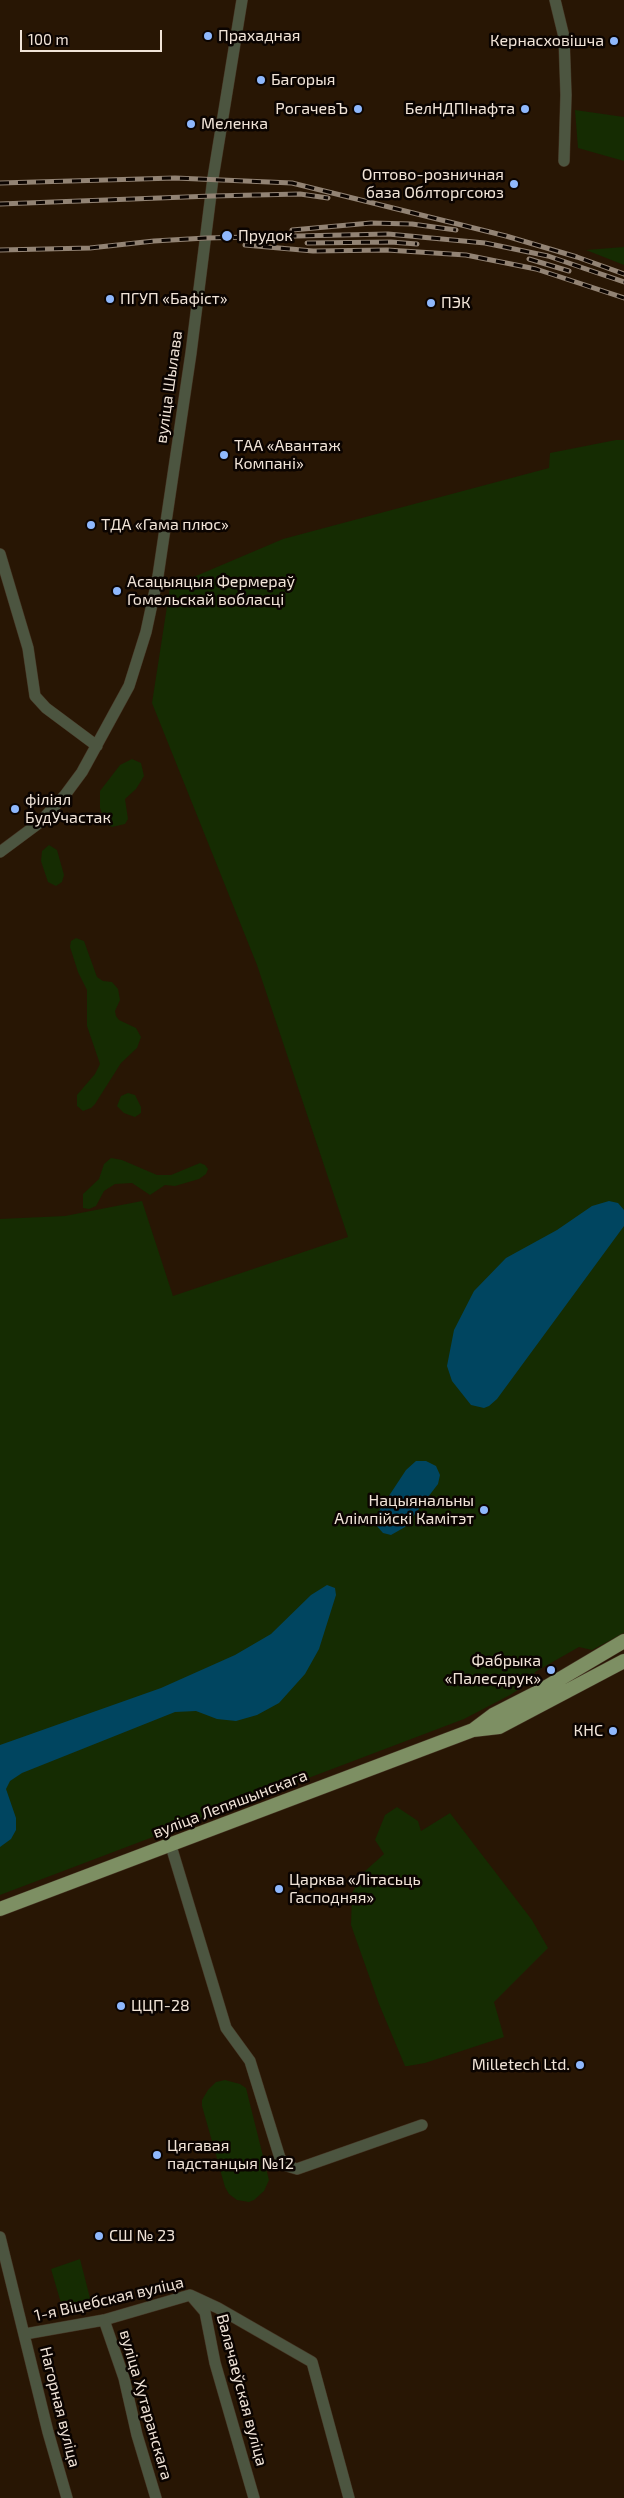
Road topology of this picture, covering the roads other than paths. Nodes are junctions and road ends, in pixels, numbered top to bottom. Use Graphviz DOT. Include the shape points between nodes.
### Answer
graph roads {
  1 [pos="242,0"];
  2 [pos="555,0"];
  3 [pos="564,161"];
  4 [pos="0,554"];
  5 [pos="97,746"];
  6 [pos="0,852"];
  7 [pos="624,1641"];
  8 [pos="624,1662"];
  9 [pos="473,1730"];
  10 [pos="171,1846"];
  11 [pos="0,1909"];
  12 [pos="422,2125"];
  13 [pos="0,2237"];
  14 [pos="190,2295"];
  15 [pos="104,2320"];
  16 [pos="25,2334"];
  17 [pos="67,2498"];
  18 [pos="156,2498"];
  19 [pos="254,2498"];
  20 [pos="349,2498"];
  1 -- 5 [label="street, вуліца Шылава" via="213,178 158,576 146,632 129,686"];
  2 -- 3 [label="street" via="564,37"];
  4 -- 5 [label="street" via="28,648 36,696 46,708"];
  5 -- 6 [label="street, вуліца Шылава" via="82,772 51,810"];
  7 -- 9 [label="main road, вуліца Лепяшынскага" via="493,1715"];
  8 -- 9 [label="main road, вуліца Лепяшынскага" via="498,1727"];
  9 -- 10 [label="main road, вуліца Лепяшынскага"];
  10 -- 11 [label="main road, вуліца Лепяшынскага"];
  10 -- 12 [label="street" via="226,2028 250,2061 280,2158 287,2166 297,2170"];
  13 -- 16 [label="street, Нагорная вуліца"];
  14 -- 15 [label="street, 1-я Віцебская вуліца"];
  14 -- 19 [label="street, Валачаеўская вуліца" via="205,2312 215,2363"];
  14 -- 20 [label="street, 1-я Віцебская вуліца" via="254,2326 312,2362"];
  15 -- 16 [label="street, 1-я Віцебская вуліца"];
  15 -- 18 [label="street, вуліца Хутаранскага" via="124,2378"];
  16 -- 17 [label="street, Нагорная вуліца"];
}
